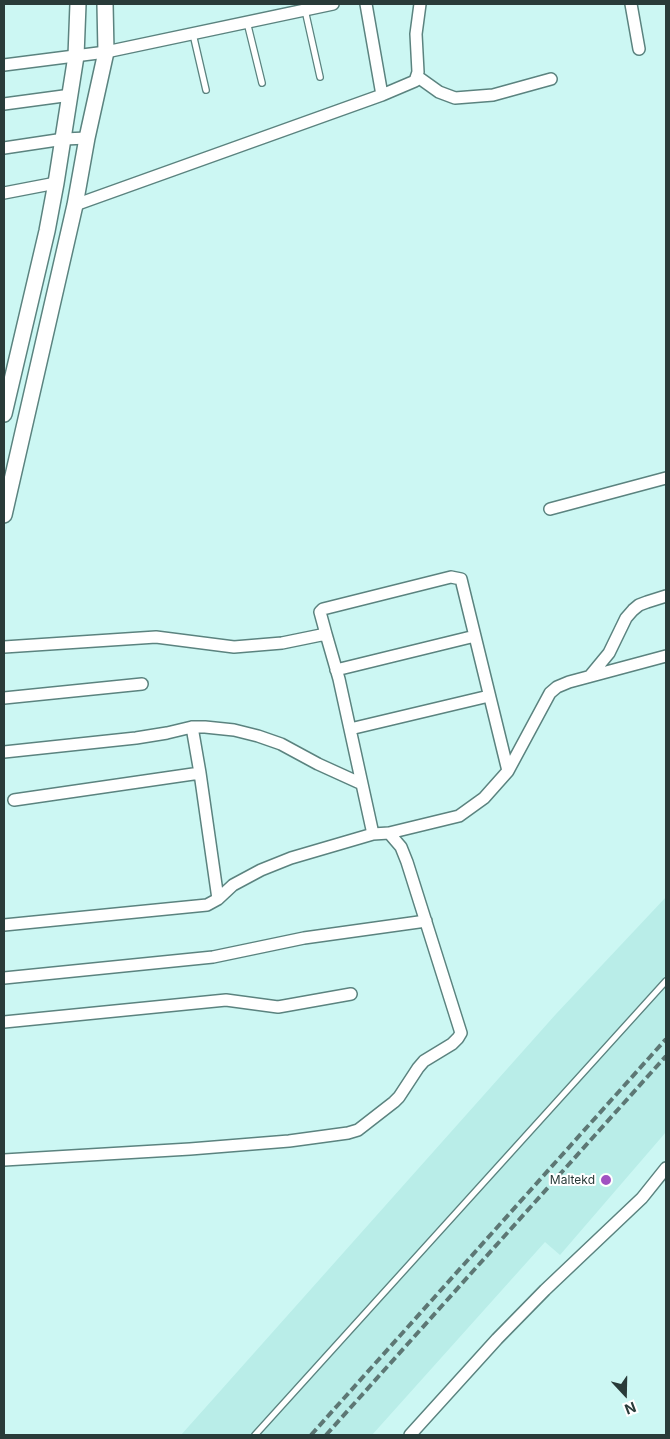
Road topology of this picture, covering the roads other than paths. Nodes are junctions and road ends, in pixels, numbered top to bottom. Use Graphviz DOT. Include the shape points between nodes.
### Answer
graph roads {
  1 [pos="78,4"];
  2 [pos="105,4"];
  3 [pos="333,4"];
  4 [pos="366,4"];
  5 [pos="420,4"];
  6 [pos="631,4"];
  7 [pos="305,10"];
  8 [pos="248,22"];
  9 [pos="193,34"];
  10 [pos="639,49"];
  11 [pos="106,52"];
  12 [pos="76,56"];
  13 [pos="4,65"];
  14 [pos="320,77"];
  15 [pos="418,77"];
  16 [pos="551,79"];
  17 [pos="262,82"];
  18 [pos="206,90"];
  19 [pos="71,95"];
  20 [pos="382,95"];
  21 [pos="4,104"];
  22 [pos="87,138"];
  23 [pos="64,139"];
  24 [pos="4,148"];
  25 [pos="56,183"];
  26 [pos="4,193"];
  27 [pos="75,205"];
  28 [pos="8,376"];
  29 [pos="4,414"];
  30 [pos="666,478"];
  31 [pos="550,509"];
  32 [pos="4,515"];
  33 [pos="666,596"];
  34 [pos="326,634"];
  35 [pos="474,636"];
  36 [pos="4,647"];
  37 [pos="666,656"];
  38 [pos="336,670"];
  39 [pos="590,676"];
  40 [pos="142,684"];
  41 [pos="489,696"];
  42 [pos="4,698"];
  43 [pos="192,727"];
  44 [pos="350,729"];
  45 [pos="4,752"];
  46 [pos="508,772"];
  47 [pos="200,773"];
  48 [pos="362,784"];
  49 [pos="14,800"];
  50 [pos="374,834"];
  51 [pos="389,834"];
  52 [pos="218,899"];
  53 [pos="426,921"];
  54 [pos="4,925"];
  55 [pos="4,978"];
  56 [pos="666,981"];
  57 [pos="351,994"];
  58 [pos="4,1022"];
  59 [pos="4,1160"];
  60 [pos="666,1168"];
  61 [pos="255,1435"];
  62 [pos="410,1435"];
  1 -- 12 [label="main road"];
  2 -- 11 [label="main road"];
  3 -- 7 [label="street"];
  4 -- 20 [label="street"];
  5 -- 15 [label="street" via="416,34"];
  6 -- 10 [label="street"];
  7 -- 8 [label="street"];
  7 -- 14 [label="lane"];
  8 -- 9 [label="street"];
  8 -- 17 [label="lane"];
  9 -- 11 [label="street"];
  9 -- 18 [label="lane"];
  11 -- 12 [label="street"];
  11 -- 22 [label="main road"];
  12 -- 13 [label="street"];
  12 -- 19 [label="main road"];
  15 -- 16 [label="street" via="438,92 455,98 493,95"];
  15 -- 20 [label="street" via="408,85"];
  19 -- 21 [label="street"];
  19 -- 23 [label="main road"];
  20 -- 27 [label="street"];
  22 -- 23 [label="street"];
  22 -- 27 [label="main road"];
  23 -- 24 [label="street"];
  23 -- 25 [label="main road"];
  25 -- 26 [label="street"];
  25 -- 28 [label="main road" via="47,231"];
  27 -- 32 [label="main road"];
  28 -- 29 [label="main road"];
  30 -- 31 [label="street"];
  33 -- 39 [label="street" via="633,610 609,653"];
  34 -- 35 [label="street" via="320,612 323,609 457,577 462,582"];
  34 -- 36 [label="street" via="282,643 234,647 156,637"];
  34 -- 38 [label="street"];
  35 -- 38 [label="street"];
  35 -- 41 [label="street"];
  37 -- 39 [label="street"];
  38 -- 44 [label="street"];
  39 -- 46 [label="street" via="557,687 550,693"];
  40 -- 42 [label="street"];
  41 -- 44 [label="street"];
  41 -- 46 [label="street"];
  43 -- 45 [label="street" via="143,737"];
  43 -- 47 [label="street"];
  43 -- 48 [label="street" via="234,730 258,736"];
  44 -- 48 [label="street"];
  46 -- 51 [label="street" via="484,798 460,816"];
  47 -- 49 [label="street"];
  47 -- 52 [label="street"];
  48 -- 50 [label="street"];
  50 -- 51 [label="street"];
  50 -- 52 [label="street" via="261,870 233,884"];
  51 -- 53 [label="street" via="401,847"];
  52 -- 54 [label="street" via="207,905"];
  53 -- 55 [label="street" via="304,938 213,957"];
  53 -- 59 [label="street" via="461,1033 452,1044 424,1061 399,1097 358,1130 253,1144"];
  56 -- 61 [label="lane"];
  57 -- 58 [label="street" via="278,1007 226,1000"];
  60 -- 62 [label="street" via="642,1198 497,1339"];
}
